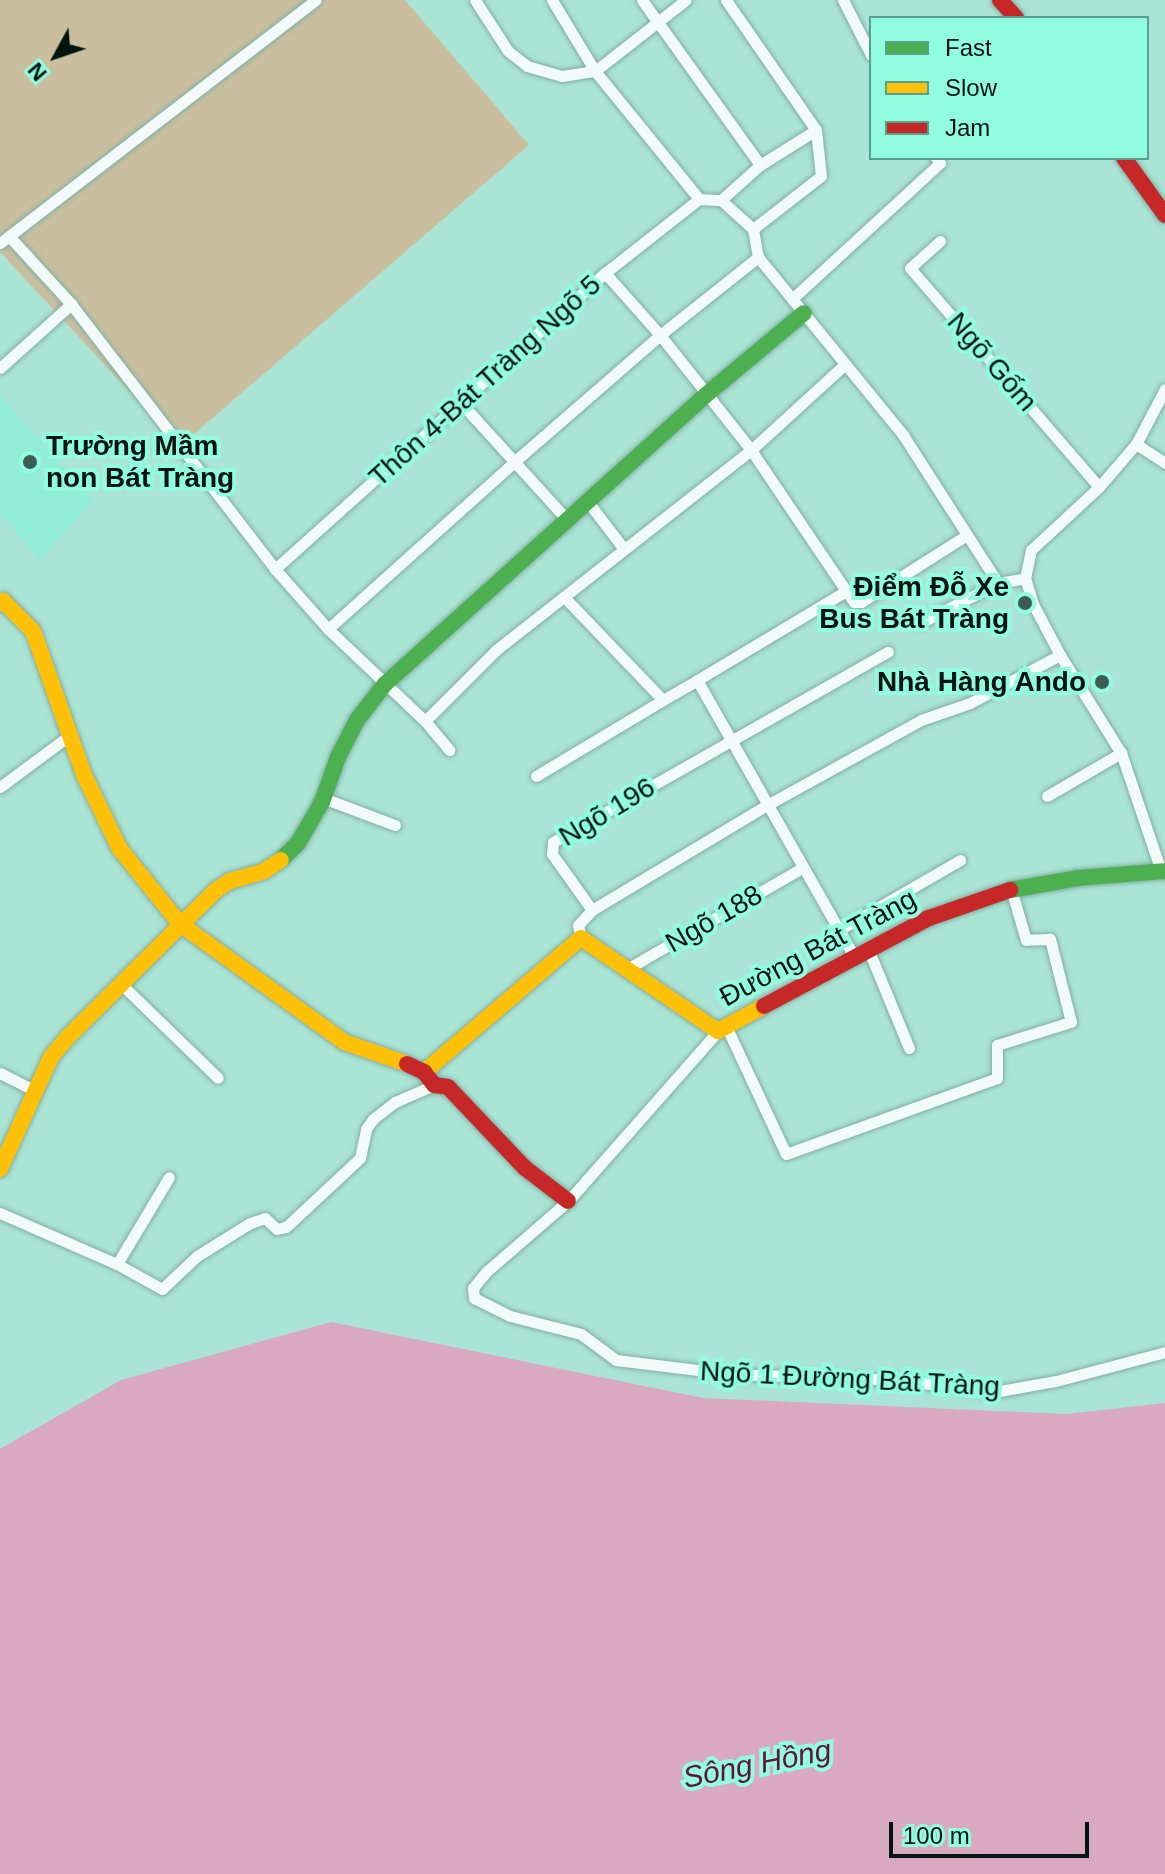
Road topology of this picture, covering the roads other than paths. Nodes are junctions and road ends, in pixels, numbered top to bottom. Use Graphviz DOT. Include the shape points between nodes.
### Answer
graph roads {
  1 [pos="315,0"];
  2 [pos="475,0"];
  3 [pos="552,0"];
  4 [pos="642,0"];
  5 [pos="686,0"];
  6 [pos="726,0"];
  7 [pos="843,0"];
  8 [pos="1000,0"];
  9 [pos="1014,16"];
  10 [pos="657,20"];
  11 [pos="869,51"];
  12 [pos="595,71"];
  13 [pos="816,130"];
  14 [pos="938,160"];
  15 [pos="1125,160"];
  16 [pos="760,165"];
  17 [pos="699,199"];
  18 [pos="721,200"];
  19 [pos="1165,215"];
  20 [pos="753,229"];
  21 [pos="4,240"];
  22 [pos="940,241"];
  23 [pos="758,257"];
  24 [pos="605,273"];
  25 [pos="792,299"];
  26 [pos="71,304"];
  27 [pos="804,313"];
  28 [pos="660,335"];
  29 [pos="844,365"];
  30 [pos="0,368"];
  31 [pos="1165,389"];
  32 [pos="707,394"];
  33 [pos="462,404"];
  34 [pos="1136,444"];
  35 [pos="751,450"];
  36 [pos="514,462"];
  37 [pos="1165,463"];
  38 [pos="1099,487"];
  39 [pos="588,502"];
  40 [pos="567,520"];
  41 [pos="967,535"];
  42 [pos="624,549"];
  43 [pos="275,569"];
  44 [pos="1025,578"];
  45 [pos="998,583"];
  46 [pos="846,591"];
  47 [pos="566,599"];
  48 [pos="1,601"];
  49 [pos="920,623"];
  50 [pos="328,629"];
  51 [pos="888,652"];
  52 [pos="1060,655"];
  53 [pos="697,680"];
  54 [pos="385,684"];
  55 [pos="663,700"];
  56 [pos="425,721"];
  57 [pos="70,735"];
  58 [pos="731,739"];
  59 [pos="449,750"];
  60 [pos="1121,753"];
  61 [pos="536,776"];
  62 [pos="0,787"];
  63 [pos="1047,796"];
  64 [pos="323,798"];
  65 [pos="767,805"];
  66 [pos="395,825"];
  67 [pos="960,860"];
  68 [pos="802,868"];
  69 [pos="1163,871"];
  70 [pos="1011,889"];
  71 [pos="592,910"];
  72 [pos="180,924"];
  73 [pos="839,930"];
  74 [pos="581,938"];
  75 [pos="862,954"];
  76 [pos="627,969"];
  77 [pos="120,983"];
  78 [pos="722,1029"];
  79 [pos="909,1048"];
  80 [pos="0,1073"];
  81 [pos="218,1078"];
  82 [pos="429,1079"];
  83 [pos="35,1091"];
  84 [pos="0,1169"];
  85 [pos="169,1177"];
  86 [pos="568,1201"];
  87 [pos="0,1213"];
  88 [pos="117,1264"];
  89 [pos="1165,1352"];
  1 -- 21 [label="street"];
  2 -- 12 [label="street" via="508,51 527,66 562,76"];
  3 -- 12 [label="street"];
  4 -- 10 [label="street"];
  5 -- 10 [label="street"];
  6 -- 13 [label="street"];
  7 -- 11 [label="street"];
  8 -- 9 [label="street"];
  10 -- 12 [label="street"];
  10 -- 16 [label="street"];
  12 -- 17 [label="street"];
  13 -- 16 [label="street"];
  13 -- 20 [label="street" via="821,176"];
  14 -- 25 [label="street"];
  15 -- 19 [label="street"];
  16 -- 18 [label="street"];
  17 -- 18 [label="street"];
  17 -- 24 [label="street, Thôn 4-Bát Tràng Ngõ 5"];
  18 -- 20 [label="street"];
  20 -- 23 [label="street"];
  21 -- 26 [label="street"];
  22 -- 38 [label="street, Ngõ Gốm" via="910,268"];
  23 -- 25 [label="street"];
  23 -- 28 [label="street"];
  24 -- 28 [label="street"];
  24 -- 33 [label="street, Thôn 4-Bát Tràng Ngõ 5"];
  25 -- 27 [label="street"];
  26 -- 30 [label="street"];
  26 -- 43 [label="street"];
  27 -- 29 [label="street"];
  27 -- 32 [label="street"];
  28 -- 32 [label="street"];
  28 -- 36 [label="street"];
  29 -- 35 [label="street"];
  29 -- 41 [label="street" via="903,435"];
  31 -- 34 [label="street"];
  32 -- 35 [label="street"];
  32 -- 39 [label="street"];
  33 -- 36 [label="street"];
  33 -- 43 [label="street, Thôn 4-Bát Tràng Ngõ 5"];
  34 -- 37 [label="street"];
  34 -- 38 [label="street"];
  35 -- 42 [label="street"];
  35 -- 46 [label="street"];
  36 -- 40 [label="street"];
  36 -- 50 [label="street"];
  38 -- 44 [label="street" via="1031,550"];
  39 -- 40 [label="street"];
  39 -- 42 [label="street"];
  40 -- 54 [label="street"];
  41 -- 45 [label="street"];
  41 -- 46 [label="street" via="861,602 854,602"];
  42 -- 47 [label="street"];
  43 -- 50 [label="street"];
  44 -- 45 [label="street"];
  44 -- 52 [label="street"];
  45 -- 49 [label="street"];
  46 -- 53 [label="street"];
  47 -- 55 [label="street"];
  47 -- 56 [label="street" via="496,650"];
  48 -- 57 [label="street" via="33,631"];
  50 -- 54 [label="street"];
  51 -- 58 [label="street"];
  52 -- 60 [label="street"];
  52 -- 65 [label="street" via="970,703 921,720"];
  53 -- 55 [label="street"];
  53 -- 58 [label="street"];
  54 -- 56 [label="street"];
  54 -- 64 [label="street" via="357,720"];
  55 -- 61 [label="street"];
  56 -- 59 [label="street"];
  57 -- 62 [label="street"];
  57 -- 72 [label="street" via="120,849"];
  58 -- 65 [label="street"];
  58 -- 71 [label="street, Ngõ 196" via="551,844 552,854"];
  60 -- 63 [label="street"];
  60 -- 69 [label="street"];
  64 -- 66 [label="street"];
  64 -- 72 [label="street" via="310,827 287,856 264,871 230,881"];
  65 -- 68 [label="street"];
  65 -- 71 [label="street"];
  67 -- 73 [label="street"];
  68 -- 73 [label="street"];
  68 -- 76 [label="street, Ngõ 188"];
  69 -- 70 [label="street, Đường Bát Tràng"];
  70 -- 75 [label="street, Đường Bát Tràng" via="929,918"];
  70 -- 78 [label="street" via="1026,940 1050,939 1071,1022 997,1045 997,1078 786,1154"];
  71 -- 74 [label="street" via="578,925"];
  72 -- 77 [label="street"];
  72 -- 82 [label="street" via="344,1042"];
  73 -- 75 [label="street"];
  74 -- 76 [label="street, Đường Bát Tràng"];
  74 -- 82 [label="street"];
  75 -- 78 [label="street, Đường Bát Tràng"];
  75 -- 79 [label="street"];
  76 -- 78 [label="street, Đường Bát Tràng"];
  77 -- 81 [label="street"];
  77 -- 83 [label="street" via="51,1057"];
  78 -- 86 [label="street"];
  80 -- 83 [label="street"];
  82 -- 86 [label="street" via="448,1087 525,1168"];
  82 -- 88 [label="street" via="373,1119 360,1158 283,1229 265,1218 250,1223 197,1256 162,1289"];
  83 -- 84 [label="street"];
  85 -- 88 [label="street"];
  86 -- 89 [label="street, Ngõ 1 Đường Bát Tràng" via="486,1272 473,1288 474,1298 510,1316 581,1334 616,1360 730,1374 898,1380 994,1392"];
  87 -- 88 [label="street"];
}
